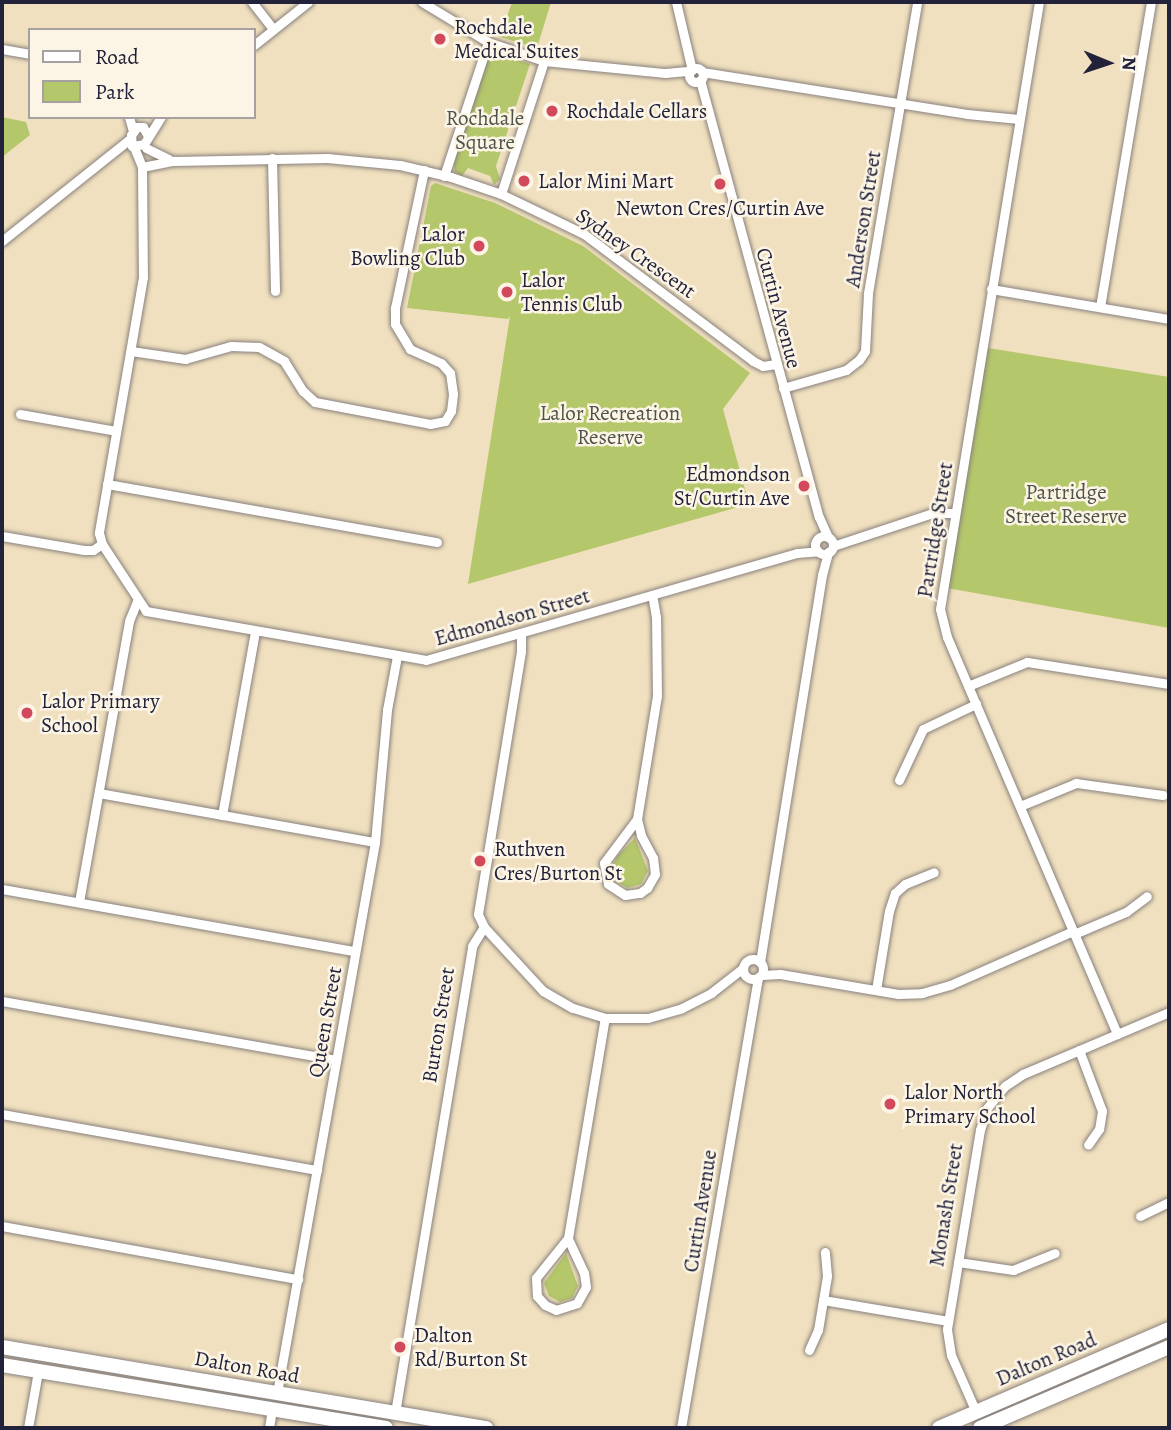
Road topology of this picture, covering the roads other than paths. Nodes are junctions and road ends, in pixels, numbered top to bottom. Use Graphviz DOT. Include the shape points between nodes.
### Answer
graph roads {
  1 [pos="252,2"];
  2 [pos="308,2"];
  3 [pos="422,2"];
  4 [pos="676,2"];
  5 [pos="917,2"];
  6 [pos="1039,2"];
  7 [pos="1151,2"];
  8 [pos="273,29"];
  9 [pos="488,42"];
  10 [pos="256,43"];
  11 [pos="2,49"];
  12 [pos="28,54"];
  13 [pos="544,61"];
  14 [pos="696,75"];
  15 [pos="900,103"];
  16 [pos="131,119"];
  17 [pos="159,119"];
  18 [pos="1019,119"];
  19 [pos="139,138"];
  20 [pos="272,158"];
  21 [pos="174,161"];
  22 [pos="142,167"];
  23 [pos="424,170"];
  24 [pos="444,176"];
  25 [pos="501,194"];
  26 [pos="2,241"];
  27 [pos="991,289"];
  28 [pos="275,291"];
  29 [pos="1100,307"];
  30 [pos="1169,318"];
  31 [pos="131,351"];
  32 [pos="776,364"];
  33 [pos="783,388"];
  34 [pos="20,414"];
  35 [pos="116,431"];
  36 [pos="107,484"];
  37 [pos="954,513"];
  38 [pos="2,536"];
  39 [pos="437,542"];
  40 [pos="102,544"];
  41 [pos="824,544"];
  42 [pos="652,595"];
  43 [pos="137,601"];
  44 [pos="255,631"];
  45 [pos="520,633"];
  46 [pos="397,656"];
  47 [pos="1169,684"];
  48 [pos="968,686"];
  49 [pos="976,705"];
  50 [pos="899,780"];
  51 [pos="99,793"];
  52 [pos="1163,795"];
  53 [pos="1020,806"];
  54 [pos="222,814"];
  55 [pos="637,819"];
  56 [pos="375,842"];
  57 [pos="934,872"];
  58 [pos="2,889"];
  59 [pos="1147,896"];
  60 [pos="79,902"];
  61 [pos="484,927"];
  62 [pos="1074,932"];
  63 [pos="355,951"];
  64 [pos="754,971"];
  65 [pos="876,990"];
  66 [pos="2,1001"];
  67 [pos="1169,1012"];
  68 [pos="605,1018"];
  69 [pos="1117,1034"];
  70 [pos="1079,1050"];
  71 [pos="336,1060"];
  72 [pos="2,1114"];
  73 [pos="1088,1145"];
  74 [pos="317,1170"];
  75 [pos="1169,1202"];
  76 [pos="1140,1216"];
  77 [pos="2,1226"];
  78 [pos="568,1238"];
  79 [pos="825,1252"];
  80 [pos="1055,1253"];
  81 [pos="957,1262"];
  82 [pos="298,1279"];
  83 [pos="823,1300"];
  84 [pos="948,1321"];
  85 [pos="1169,1329"];
  86 [pos="2,1347"];
  87 [pos="1169,1347"];
  88 [pos="809,1350"];
  89 [pos="2,1365"];
  90 [pos="38,1371"];
  91 [pos="277,1393"];
  92 [pos="272,1409"];
  93 [pos="976,1412"];
  94 [pos="395,1413"];
  95 [pos="28,1428"];
  96 [pos="269,1428"];
  97 [pos="386,1428"];
  98 [pos="392,1428"];
  99 [pos="486,1428"];
  100 [pos="681,1428"];
  101 [pos="939,1428"];
  102 [pos="982,1428"];
  1 -- 8 [label="street"];
  2 -- 8 [label="street"];
  3 -- 9 [label="street"];
  4 -- 14 [label="street, Curtin Avenue"];
  5 -- 15 [label="street, Anderson Street"];
  6 -- 18 [label="street, Partridge Street"];
  7 -- 29 [label="street"];
  8 -- 10 [label="street"];
  9 -- 13 [label="street"];
  9 -- 24 [label="street"];
  11 -- 12 [label="street"];
  13 -- 14 [label="street"];
  13 -- 25 [label="street"];
  14 -- 15 [label="street"];
  14 -- 32 [label="street, Curtin Avenue"];
  15 -- 18 [label="street"];
  15 -- 33 [label="street, Anderson Street" via="868,293 865,351 846,370"];
  16 -- 19 [label="street"];
  17 -- 19 [label="street"];
  18 -- 27 [label="street, Partridge Street"];
  19 -- 21 [label="street, Sydney Crescent" via="159,157"];
  19 -- 22 [label="street"];
  19 -- 26 [label="street"];
  20 -- 21 [label="street, Sydney Crescent"];
  20 -- 23 [label="street, Sydney Crescent" via="352,160"];
  20 -- 28 [label="street"];
  21 -- 22 [label="street, Sydney Crescent"];
  22 -- 31 [label="street" via="143,277"];
  23 -- 24 [label="street, Sydney Crescent"];
  23 -- 31 [label="street" via="395,316 400,336 410,349 441,363 450,373 454,386 451,411 440,423 315,401 284,361 259,347 231,346 180,359"];
  24 -- 25 [label="street, Sydney Crescent"];
  25 -- 32 [label="street, Sydney Crescent" via="584,234 753,361 763,366"];
  27 -- 29 [label="street"];
  27 -- 37 [label="street, Partridge Street"];
  29 -- 30 [label="street"];
  31 -- 35 [label="street"];
  32 -- 33 [label="street, Curtin Avenue"];
  33 -- 41 [label="street, Curtin Avenue"];
  34 -- 35 [label="street"];
  35 -- 36 [label="street"];
  36 -- 39 [label="street"];
  36 -- 40 [label="street" via="99,528"];
  37 -- 41 [label="street, Edmondson Street" via="933,513"];
  37 -- 48 [label="street, Partridge Street" via="940,609"];
  38 -- 40 [label="street" via="84,550"];
  40 -- 43 [label="street"];
  41 -- 42 [label="street, Edmondson Street"];
  41 -- 64 [label="street, Curtin Avenue"];
  42 -- 45 [label="street, Edmondson Street"];
  42 -- 55 [label="street" via="657,696"];
  43 -- 44 [label="street, Edmondson Street" via="150,612"];
  43 -- 51 [label="street" via="129,621"];
  44 -- 46 [label="street, Edmondson Street"];
  44 -- 54 [label="street"];
  45 -- 46 [label="street, Edmondson Street" via="426,660"];
  45 -- 61 [label="street, Burton Street" via="522,652 478,915"];
  46 -- 56 [label="street, Queen Street" via="387,710"];
  47 -- 48 [label="street" via="1027,662"];
  48 -- 49 [label="street, Partridge Street"];
  49 -- 50 [label="street" via="923,729"];
  49 -- 53 [label="street, Partridge Street"];
  51 -- 54 [label="street"];
  51 -- 60 [label="street"];
  52 -- 53 [label="street" via="1076,783"];
  53 -- 62 [label="street, Partridge Street"];
  54 -- 56 [label="street"];
  55 -- 55 [label="street" via="655,874 640,893 625,895 608,884 603,869 608,854"];
  56 -- 63 [label="street, Queen Street"];
  57 -- 65 [label="street" via="895,893"];
  58 -- 60 [label="street"];
  59 -- 62 [label="street" via="1126,912"];
  60 -- 63 [label="street"];
  61 -- 68 [label="street" via="543,991 573,1008"];
  61 -- 94 [label="street, Burton Street" via="472,946"];
  62 -- 65 [label="street" via="934,991 910,995"];
  62 -- 69 [label="street, Partridge Street"];
  63 -- 71 [label="street, Queen Street"];
  64 -- 65 [label="street"];
  64 -- 68 [label="street" via="663,1015"];
  64 -- 100 [label="street, Curtin Avenue"];
  66 -- 71 [label="street"];
  67 -- 69 [label="street, Monash Street"];
  68 -- 78 [label="street"];
  69 -- 70 [label="street, Monash Street"];
  70 -- 73 [label="street" via="1102,1111 1099,1129"];
  70 -- 81 [label="street, Monash Street" via="1015,1079 987,1108"];
  71 -- 74 [label="street, Queen Street"];
  72 -- 74 [label="street"];
  74 -- 82 [label="street, Queen Street"];
  75 -- 76 [label="street"];
  77 -- 82 [label="street"];
  78 -- 78 [label="street" via="586,1287 577,1303 555,1310 537,1296 536,1278"];
  79 -- 83 [label="street"];
  80 -- 81 [label="street" via="1013,1270"];
  81 -- 84 [label="street, Monash Street"];
  82 -- 91 [label="street, Queen Street"];
  83 -- 84 [label="street"];
  83 -- 88 [label="street"];
  84 -- 93 [label="street, Monash Street" via="951,1355"];
  85 -- 93 [label="main road, Dalton Road"];
  86 -- 91 [label="main road, Dalton Road"];
  87 -- 102 [label="main road, Dalton Road"];
  89 -- 90 [label="main road, Dalton Road"];
  90 -- 92 [label="main road, Dalton Road"];
  90 -- 95 [label="street"];
  91 -- 94 [label="main road, Dalton Road"];
  92 -- 96 [label="street"];
  92 -- 97 [label="main road, Dalton Road"];
  93 -- 101 [label="main road, Dalton Road"];
  93 -- 102 [label="main road, Monash Street"];
  94 -- 98 [label="main road, Burton Street"];
  94 -- 99 [label="main road, Dalton Road"];
}
